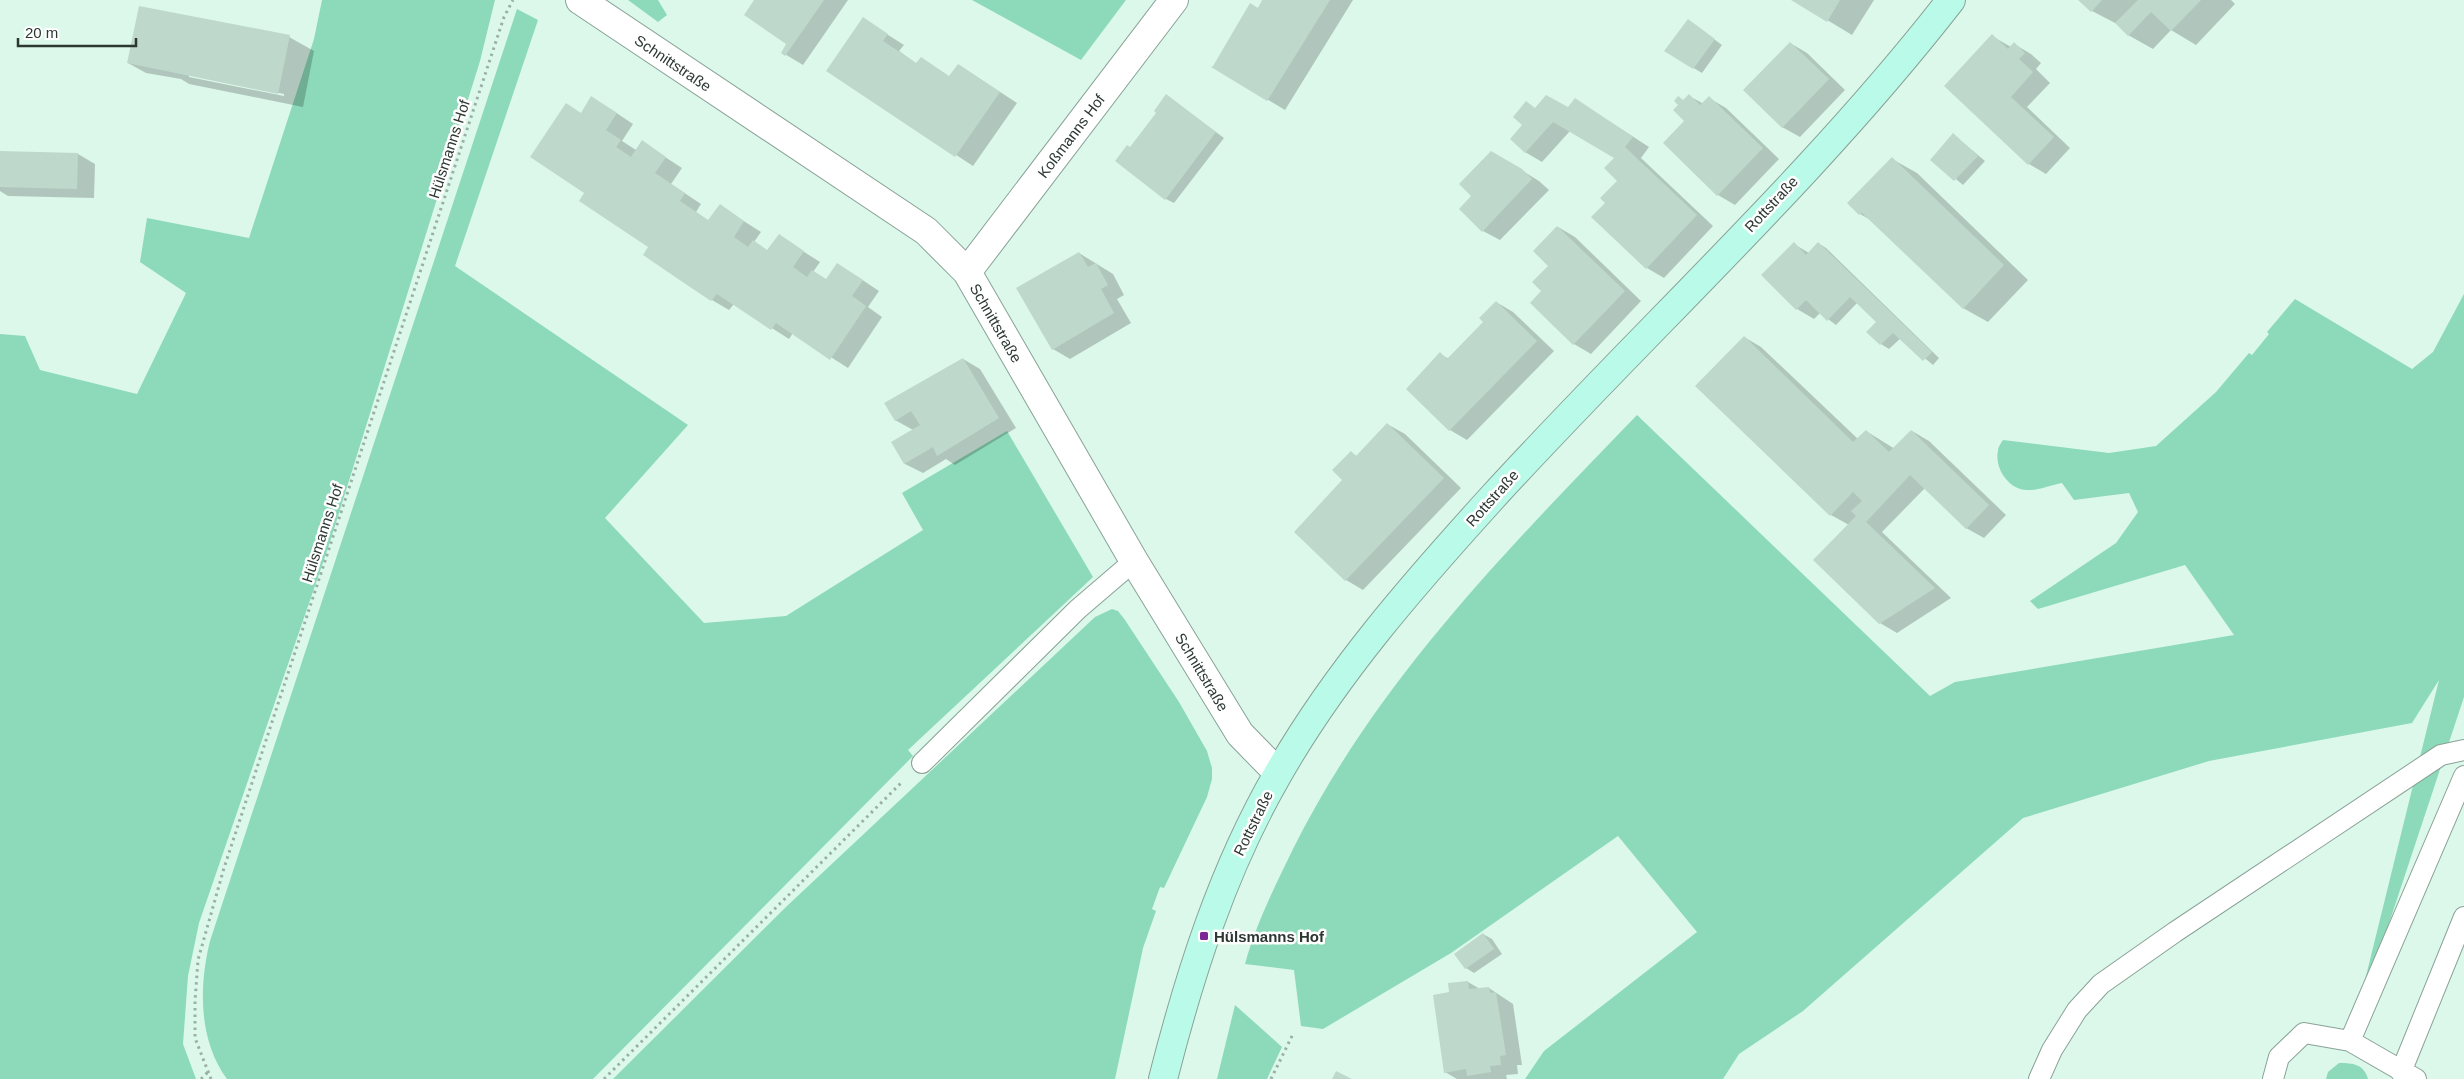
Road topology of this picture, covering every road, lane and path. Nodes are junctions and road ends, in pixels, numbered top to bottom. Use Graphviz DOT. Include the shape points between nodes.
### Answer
graph roads {
  1 [pos="513,0"];
  2 [pos="580,0"];
  3 [pos="1174,0"];
  4 [pos="1951,0"];
  5 [pos="967,272"];
  6 [pos="1134,561"];
  7 [pos="2464,750"];
  8 [pos="922,763"];
  9 [pos="1278,773"];
  10 [pos="2464,776"];
  11 [pos="2464,917"];
  12 [pos="1293,1034"];
  13 [pos="2350,1041"];
  14 [pos="208,1072"];
  15 [pos="2409,1075"];
  16 [pos="201,1079"];
  17 [pos="211,1079"];
  18 [pos="604,1079"];
  19 [pos="1163,1079"];
  20 [pos="1271,1079"];
  21 [pos="2039,1079"];
  22 [pos="2273,1079"];
  1 -- 14 [label="path, Hülsmanns Hof" via="491,55 224,868 200,951 194,1038"];
  2 -- 5 [label="street, Schnittstraße" via="926,231"];
  3 -- 5 [label="street, Koßmanns Hof"];
  4 -- 9 [label="street, Rottstraße" via="1812,162 1558,424 1470,522 1392,612 1328,696"];
  5 -- 6 [label="street, Schnittstraße"];
  6 -- 8 [label="lane" via="1078,609"];
  6 -- 9 [label="street, Schnittstraße" via="1240,734"];
  7 -- 21 [label="lane" via="2441,755 2100,984 2077,1010 2052,1050"];
  8 -- 18 [label="path"];
  9 -- 19 [label="street, Rottstraße" via="1241,844 1204,936"];
  10 -- 13 [label="lane"];
  11 -- 15 [label="lane"];
  12 -- 20 [label="path"];
  13 -- 15 [label="lane"];
  13 -- 22 [label="lane" via="2304,1033 2279,1057"];
  14 -- 16 [label="path"];
  14 -- 17 [label="path, Hülsmanns Hof"];
}
